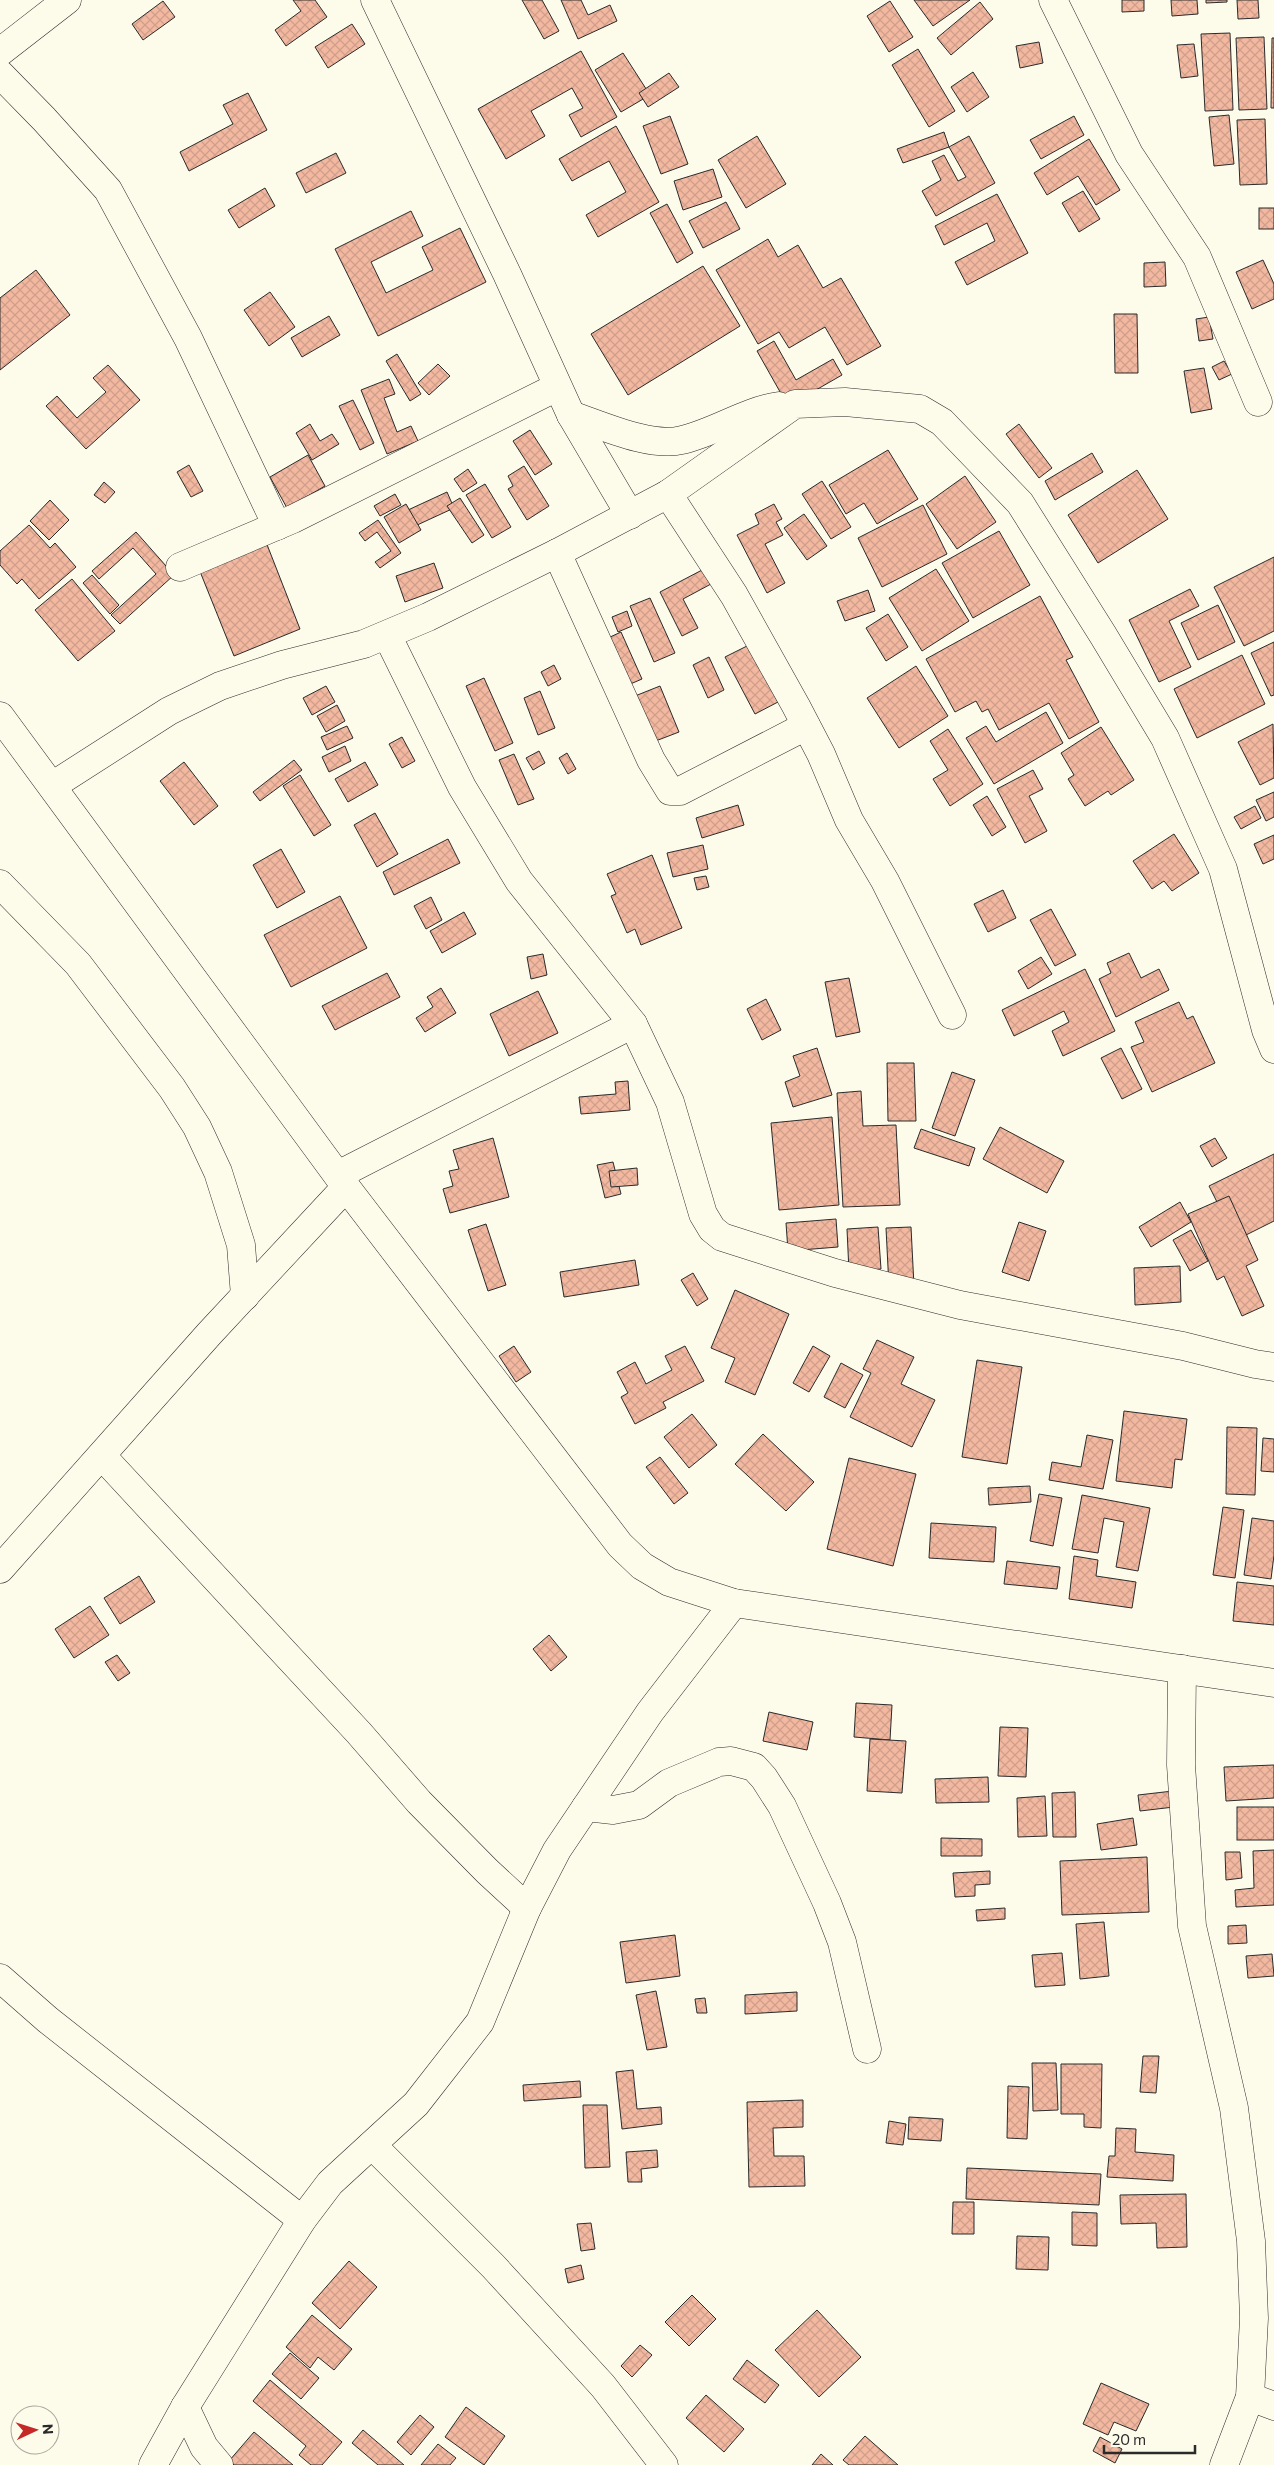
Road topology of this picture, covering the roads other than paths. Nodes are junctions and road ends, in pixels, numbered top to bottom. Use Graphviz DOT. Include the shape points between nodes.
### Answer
graph roads {
  1 [pos="67,0"];
  2 [pos="375,0"];
  3 [pos="1053,0"];
  4 [pos="0,52"];
  5 [pos="0,74"];
  6 [pos="557,387"];
  7 [pos="1258,402"];
  8 [pos="795,404"];
  9 [pos="571,415"];
  10 [pos="668,494"];
  11 [pos="630,515"];
  12 [pos="276,526"];
  13 [pos="557,553"];
  14 [pos="180,566"];
  15 [pos="387,634"];
  16 [pos="0,716"];
  17 [pos="806,726"];
  18 [pos="52,786"];
  19 [pos="0,884"];
  20 [pos="952,1015"];
  21 [pos="633,1024"];
  22 [pos="1274,1048"];
  23 [pos="342,1181"];
  24 [pos="245,1296"];
  25 [pos="1274,1367"];
  26 [pos="102,1456"];
  27 [pos="0,1568"];
  28 [pos="734,1603"];
  29 [pos="1182,1669"];
  30 [pos="1274,1683"];
  31 [pos="586,1807"];
  32 [pos="527,1908"];
  33 [pos="0,1978"];
  34 [pos="868,2049"];
  35 [pos="372,2145"];
  36 [pos="302,2220"];
  37 [pos="1262,2402"];
  38 [pos="185,2407"];
  39 [pos="153,2465"];
  40 [pos="219,2465"];
  41 [pos="664,2465"];
  42 [pos="1224,2465"];
  1 -- 4 [label="street"];
  2 -- 6 [label="street" via="507,274"];
  3 -- 7 [label="street" via="1129,154 1197,257"];
  5 -- 12 [label="street" via="108,190 188,338"];
  6 -- 9 [label="street"];
  6 -- 12 [label="street"];
  8 -- 9 [label="street" via="749,414 680,441 650,440"];
  8 -- 10 [label="street"];
  8 -- 22 [label="street" via="845,402 920,409 942,422 1020,503 1165,738 1223,869 1266,1030"];
  9 -- 11 [label="street"];
  10 -- 11 [label="street"];
  10 -- 17 [label="street" via="734,595"];
  11 -- 13 [label="street"];
  12 -- 14 [label="street"];
  13 -- 15 [label="street"];
  13 -- 17 [label="street" via="651,760 670,791 680,791"];
  15 -- 18 [label="street" via="364,644 282,665 220,686 169,711"];
  15 -- 21 [label="street" via="462,787 519,880"];
  16 -- 18 [label="street"];
  17 -- 20 [label="street" via="849,820 885,882"];
  18 -- 23 [label="street"];
  19 -- 24 [label="street" via="78,964 198,1127 218,1172 241,1245"];
  21 -- 23 [label="street"];
  21 -- 25 [label="street" via="670,1102 703,1214 712,1229 722,1237 835,1273 960,1305 1183,1346"];
  23 -- 24 [label="street"];
  23 -- 28 [label="street" via="620,1546 642,1566 669,1582"];
  24 -- 26 [label="street"];
  26 -- 27 [label="street"];
  26 -- 32 [label="street" via="419,1802"];
  28 -- 29 [label="street"];
  28 -- 31 [label="street" via="650,1712"];
  29 -- 30 [label="street"];
  29 -- 37 [label="street" via="1182,1765 1192,1926 1234,2108 1251,2240"];
  31 -- 32 [label="street" via="557,1850"];
  31 -- 34 [label="street" via="613,1810 639,1805 669,1783 719,1762 731,1761 754,1767 782,1806 827,1903 842,1942"];
  32 -- 35 [label="street" via="480,2022 416,2104"];
  33 -- 36 [label="street" via="48,2020"];
  35 -- 36 [label="street" via="330,2183"];
  35 -- 41 [label="street" via="493,2266 603,2386"];
  36 -- 38 [label="street"];
  37 -- 42 [label="street"];
  38 -- 39 [label="street"];
  38 -- 40 [label="street" via="204,2447"];
}
